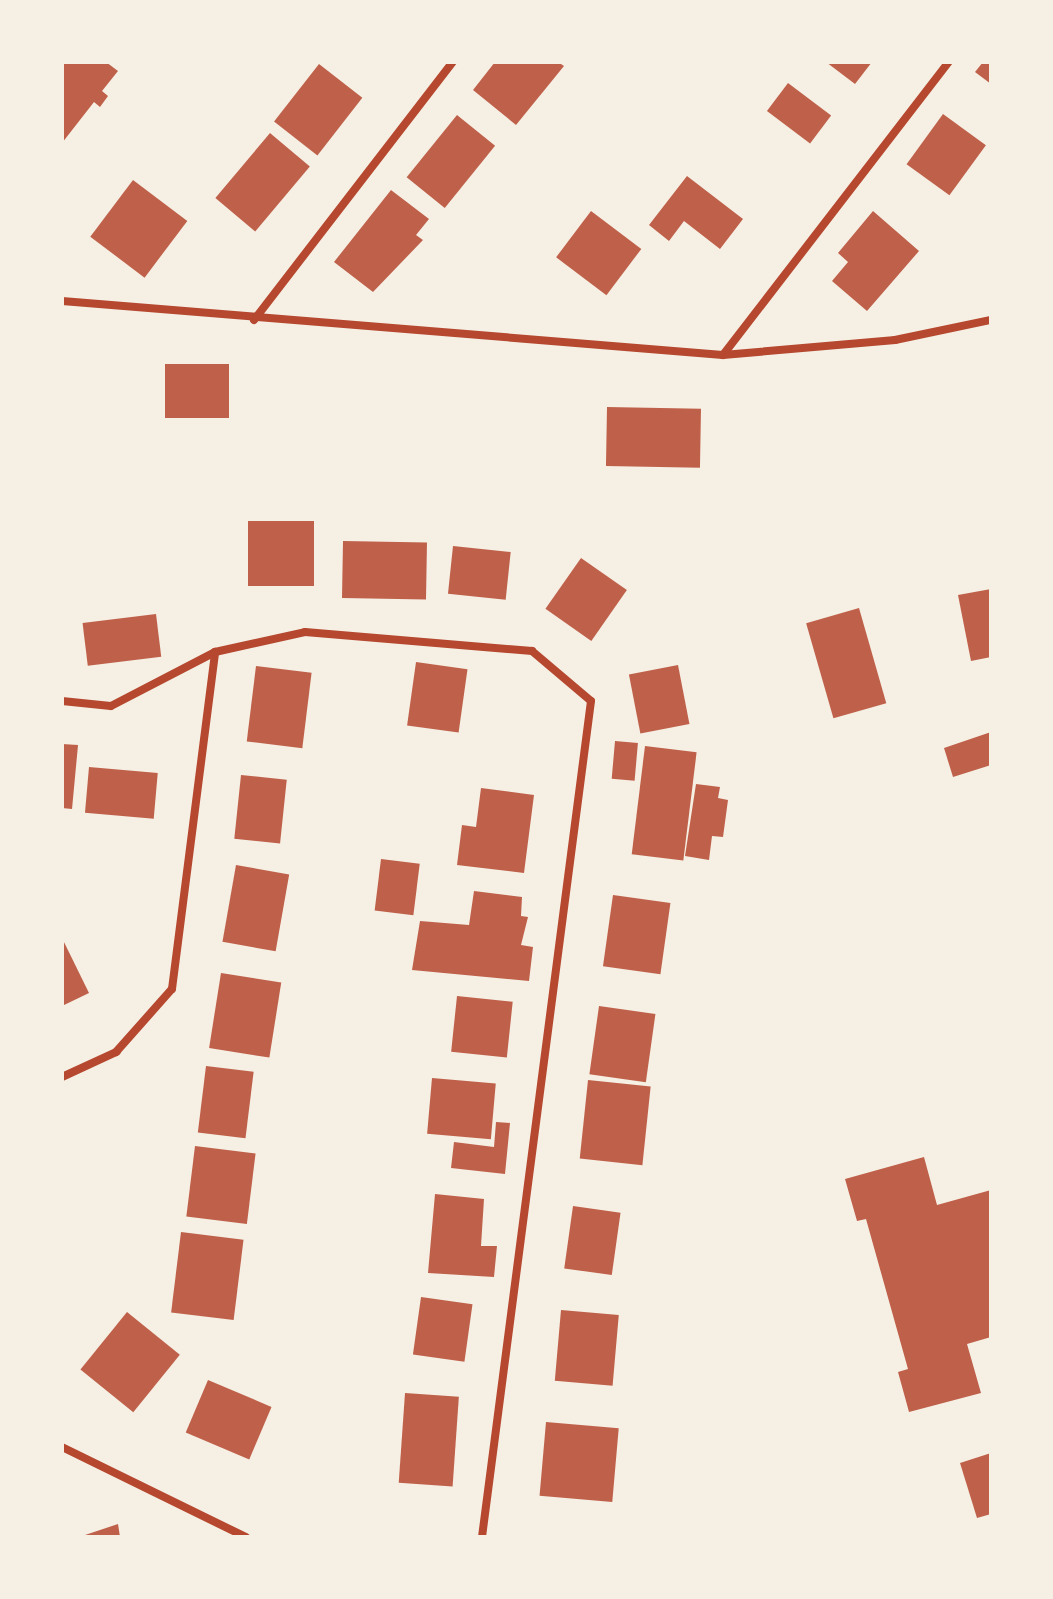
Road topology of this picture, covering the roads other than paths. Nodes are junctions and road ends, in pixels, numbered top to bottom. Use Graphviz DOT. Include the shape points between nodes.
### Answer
graph roads {
  1 [pos="453,62"];
  2 [pos="949,62"];
  3 [pos="62,301"];
  4 [pos="254,320"];
  5 [pos="991,320"];
  6 [pos="723,355"];
  7 [pos="215,652"];
  8 [pos="62,701"];
  9 [pos="62,1077"];
  10 [pos="62,1447"];
  11 [pos="246,1537"];
  12 [pos="482,1537"];
  1 -- 4 [label="street"];
  2 -- 6 [label="street"];
  3 -- 4 [label="street"];
  4 -- 6 [label="street"];
  5 -- 6 [label="street" via="895,340"];
  7 -- 8 [label="street" via="111,706"];
  7 -- 9 [label="street" via="172,989 116,1052"];
  7 -- 12 [label="street" via="305,632 532,651 591,701"];
  10 -- 11 [label="street"];
}
